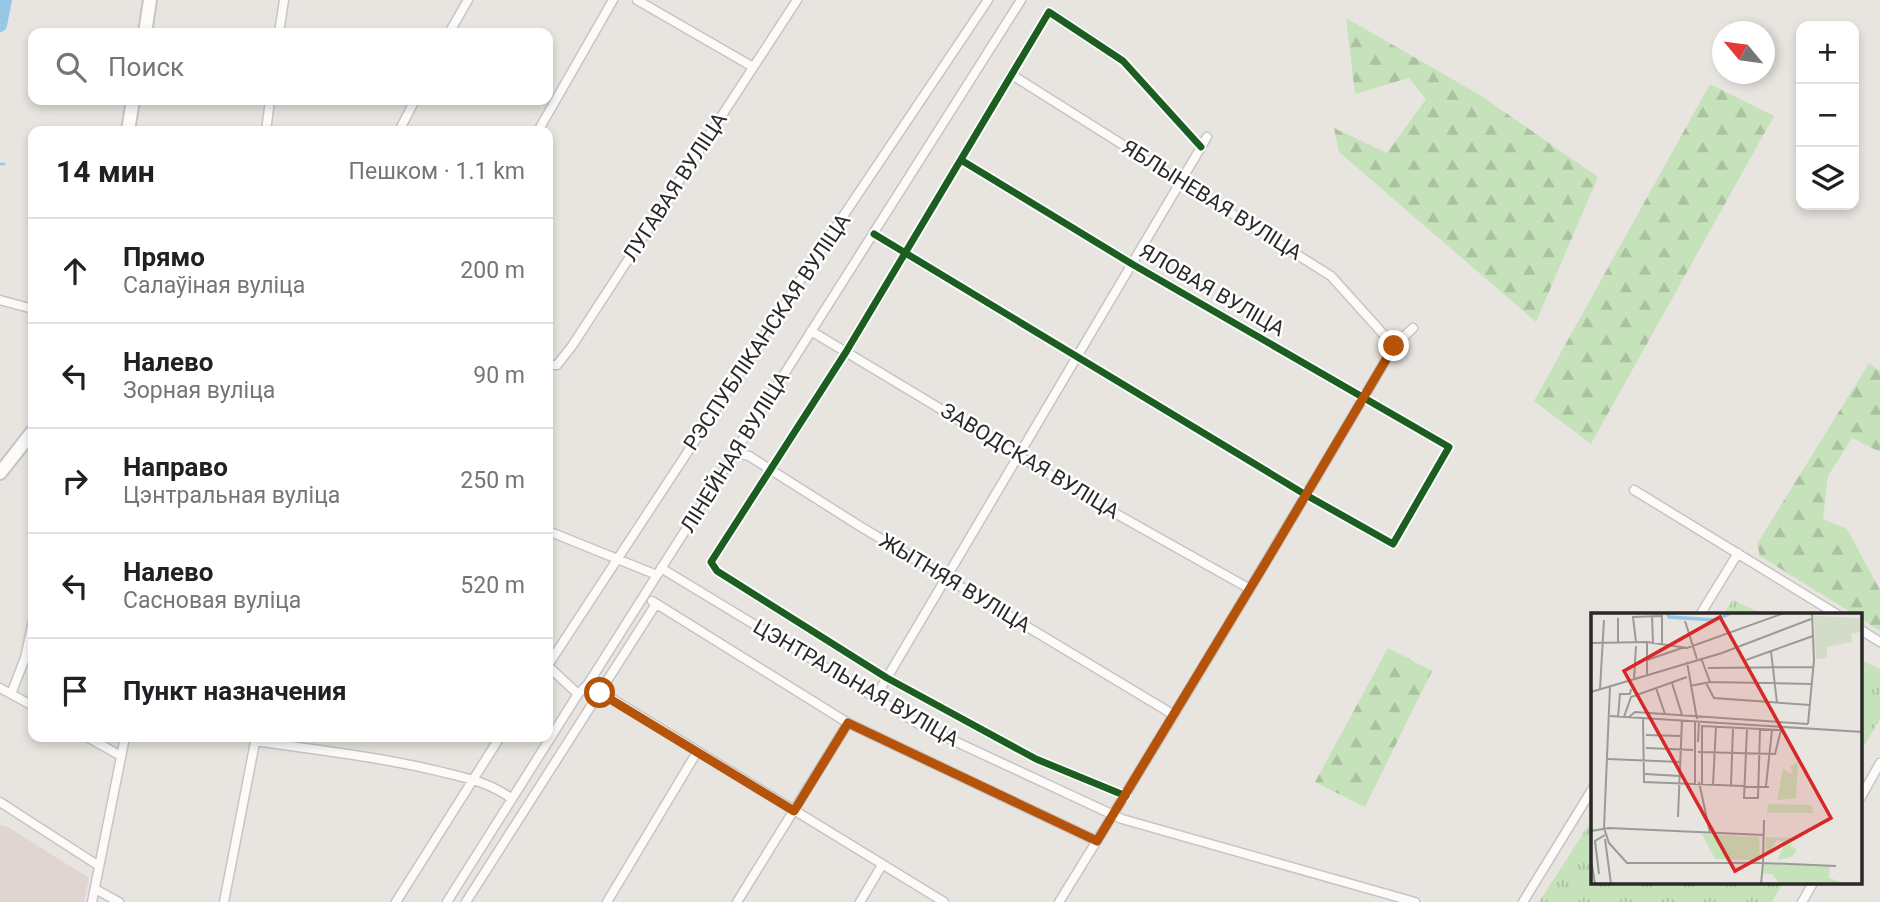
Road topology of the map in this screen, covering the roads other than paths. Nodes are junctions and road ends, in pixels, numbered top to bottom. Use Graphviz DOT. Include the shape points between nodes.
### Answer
graph roads {
  1 [pos="150,0"];
  2 [pos="284,0"];
  3 [pos="468,0"];
  4 [pos="613,0"];
  5 [pos="637,0"];
  6 [pos="797,0"];
  7 [pos="988,0"];
  8 [pos="1021,0"];
  9 [pos="146,28"];
  10 [pos="280,28"];
  11 [pos="452,28"];
  12 [pos="753,67"];
  13 [pos="1012,75"];
  14 [pos="132,105"];
  15 [pos="269,105"];
  16 [pos="412,105"];
  17 [pos="553,105"];
  18 [pos="553,105"];
  19 [pos="129,126"];
  20 [pos="267,126"];
  21 [pos="402,126"];
  22 [pos="541,126"];
  23 [pos="1207,137"];
  24 [pos="1201,147"];
  25 [pos="961,160"];
  26 [pos="1181,180"];
  27 [pos="874,234"];
  28 [pos="905,254"];
  29 [pos="1132,264"];
  30 [pos="0,300"];
  31 [pos="28,308"];
  32 [pos="1413,328"];
  33 [pos="811,331"];
  34 [pos="1394,346"];
  35 [pos="846,352"];
  36 [pos="1077,356"];
  37 [pos="553,365"];
  38 [pos="1363,398"];
  39 [pos="28,438"];
  40 [pos="736,453"];
  41 [pos="1019,455"];
  42 [pos="771,470"];
  43 [pos="0,474"];
  44 [pos="1634,491"];
  45 [pos="1306,495"];
  46 [pos="553,533"];
  47 [pos="1738,553"];
  48 [pos="619,559"];
  49 [pos="659,572"];
  50 [pos="946,578"];
  51 [pos="1250,589"];
  52 [pos="1701,613"];
  53 [pos="1835,613"];
  54 [pos="1862,630"];
  55 [pos="1880,642"];
  56 [pos="28,647"];
  57 [pos="553,658"];
  58 [pos="553,671"];
  59 [pos="887,678"];
  60 [pos="588,684"];
  61 [pos="0,688"];
  62 [pos="600,693"];
  63 [pos="11,694"];
  64 [pos="578,694"];
  65 [pos="875,698"];
  66 [pos="28,703"];
  67 [pos="1174,715"];
  68 [pos="848,723"];
  69 [pos="553,734"];
  70 [pos="96,742"];
  71 [pos="124,742"];
  72 [pos="255,742"];
  73 [pos="276,742"];
  74 [pos="496,742"];
  75 [pos="548,742"];
  76 [pos="697,752"];
  77 [pos="121,756"];
  78 [pos="1880,763"];
  79 [pos="474,780"];
  80 [pos="1591,791"];
  81 [pos="1862,795"];
  82 [pos="1126,796"];
  83 [pos="512,799"];
  84 [pos="0,802"];
  85 [pos="794,811"];
  86 [pos="1114,815"];
  87 [pos="1097,841"];
  88 [pos="882,865"];
  89 [pos="99,866"];
  90 [pos="1812,884"];
  91 [pos="95,889"];
  92 [pos="92,902"];
  93 [pos="119,902"];
  94 [pos="224,902"];
  95 [pos="396,902"];
  96 [pos="447,902"];
  97 [pos="466,902"];
  98 [pos="607,902"];
  99 [pos="737,902"];
  100 [pos="860,902"];
  101 [pos="943,902"];
  102 [pos="1059,902"];
  103 [pos="1415,902"];
  104 [pos="1523,902"];
  105 [pos="1802,902"];
  1 -- 9 [label="main road"];
  2 -- 10 [label="street"];
  3 -- 11 [label="street"];
  4 -- 18 [label="street"];
  5 -- 12 [label="street"];
  6 -- 12 [label="street, ЛУГАВАЯ ВУЛІЦА"];
  7 -- 48 [label="street, РЭСПУБЛІКАНСКАЯ ВУЛІЦА"];
  8 -- 27 [label="street, ЛІНЕЙНАЯ ВУЛІЦА"];
  12 -- 37 [label="street, ЛУГАВАЯ ВУЛІЦА" via="579,336"];
  13 -- 24 [label="street" via="1049,12 1123,61"];
  13 -- 25 [label="street"];
  13 -- 26 [label="street, ЯБЛЫНЕВАЯ ВУЛІЦА"];
  14 -- 19 [label="main road"];
  15 -- 20 [label="street"];
  16 -- 21 [label="street"];
  17 -- 22 [label="street"];
  23 -- 24 [label="street"];
  24 -- 26 [label="street"];
  25 -- 28 [label="street"];
  25 -- 29 [label="street, ЯЛОВАЯ ВУЛІЦА"];
  26 -- 29 [label="street"];
  26 -- 34 [label="street, ЯБЛЫНЕВАЯ ВУЛІЦА" via="1331,276"];
  27 -- 28 [label="street"];
  27 -- 33 [label="street, ЛІНЕЙНАЯ ВУЛІЦА"];
  28 -- 35 [label="street"];
  28 -- 36 [label="street"];
  29 -- 36 [label="street"];
  29 -- 38 [label="street, ЯЛОВАЯ ВУЛІЦА"];
  30 -- 31 [label="street"];
  32 -- 34 [label="street"];
  33 -- 35 [label="street, ЗАВОДСКАЯ ВУЛІЦА"];
  33 -- 40 [label="street, ЛІНЕЙНАЯ ВУЛІЦА"];
  34 -- 38 [label="street"];
  35 -- 41 [label="street, ЗАВОДСКАЯ ВУЛІЦА"];
  35 -- 42 [label="street"];
  36 -- 41 [label="street"];
  36 -- 45 [label="street"];
  38 -- 45 [label="street"];
  38 -- 45 [label="street, ЯЛОВАЯ ВУЛІЦА" via="1449,447 1393,544"];
  39 -- 43 [label="main road"];
  40 -- 42 [label="street, ЖЫТНЯЯ ВУЛІЦА"];
  40 -- 49 [label="street, ЛІНЕЙНАЯ ВУЛІЦА"];
  41 -- 50 [label="street"];
  41 -- 51 [label="street, ЗАВОДСКАЯ ВУЛІЦА"];
  42 -- 50 [label="street, ЖЫТНЯЯ ВУЛІЦА"];
  42 -- 59 [label="street" via="712,562 717,571"];
  44 -- 47 [label="street"];
  45 -- 51 [label="street"];
  46 -- 48 [label="street, ЦЭНТРАЛЬНАЯ ВУЛІЦА"];
  47 -- 52 [label="street"];
  47 -- 53 [label="street"];
  48 -- 49 [label="street, ЦЭНТРАЛЬНАЯ ВУЛІЦА"];
  48 -- 57 [label="street, РЭСПУБЛІКАНСКАЯ ВУЛІЦА"];
  49 -- 60 [label="street, ЛІНЕЙНАЯ ВУЛІЦА"];
  49 -- 65 [label="street, ЦЭНТРАЛЬНАЯ ВУЛІЦА"];
  50 -- 59 [label="street"];
  50 -- 67 [label="street, ЖЫТНЯЯ ВУЛІЦА"];
  51 -- 67 [label="street"];
  54 -- 55 [label="street"];
  56 -- 63 [label="street"];
  58 -- 64 [label="street"];
  59 -- 65 [label="street"];
  59 -- 82 [label="street" via="1036,759"];
  60 -- 62 [label="street"];
  60 -- 64 [label="street, ЛІНЕЙНАЯ ВУЛІЦА"];
  61 -- 63 [label="street"];
  62 -- 68 [label="street, ЦЭНТРАЛЬНАЯ ВУЛІЦА" via="654,603"];
  62 -- 76 [label="street"];
  62 -- 97 [label="street"];
  63 -- 66 [label="street"];
  64 -- 69 [label="street, ЛІНЕЙНАЯ ВУЛІЦА"];
  65 -- 86 [label="street, ЦЭНТРАЛЬНАЯ ВУЛІЦА" via="922,726"];
  67 -- 82 [label="street"];
  68 -- 85 [label="street"];
  68 -- 87 [label="street, ЦЭНТРАЛЬНАЯ ВУЛІЦА"];
  70 -- 77 [label="street"];
  71 -- 77 [label="street"];
  72 -- 94 [label="street"];
  73 -- 79 [label="street" via="388,759"];
  74 -- 79 [label="street"];
  75 -- 83 [label="street, ЛІНЕЙНАЯ ВУЛІЦА"];
  76 -- 85 [label="street"];
  76 -- 98 [label="street"];
  77 -- 89 [label="street"];
  78 -- 81 [label="street"];
  79 -- 83 [label="street" via="498,788"];
  79 -- 95 [label="street"];
  80 -- 104 [label="street"];
  82 -- 86 [label="street"];
  83 -- 96 [label="street, ЛІНЕЙНАЯ ВУЛІЦА"];
  84 -- 89 [label="street"];
  85 -- 88 [label="street"];
  85 -- 99 [label="street"];
  86 -- 87 [label="street"];
  86 -- 103 [label="street, ЦЭНТРАЛЬНАЯ ВУЛІЦА"];
  87 -- 102 [label="street"];
  88 -- 100 [label="street"];
  88 -- 101 [label="street"];
  89 -- 91 [label="street"];
  90 -- 105 [label="street"];
  91 -- 92 [label="street"];
  91 -- 93 [label="street"];
}
